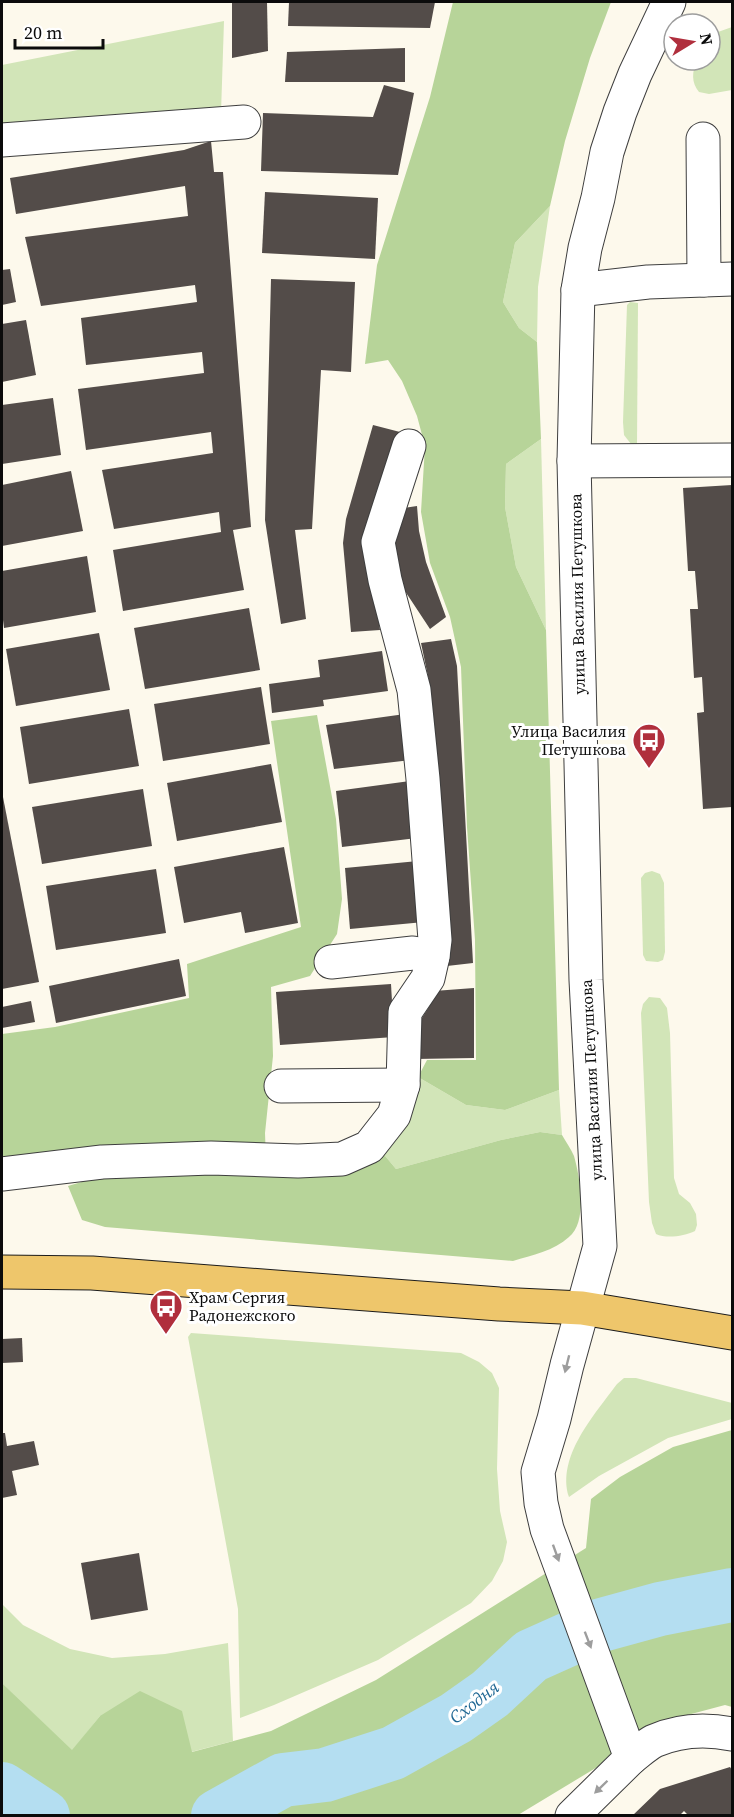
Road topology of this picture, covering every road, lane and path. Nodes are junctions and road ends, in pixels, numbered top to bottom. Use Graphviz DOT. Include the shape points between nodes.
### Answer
graph roads {
  1 [pos="669,2"];
  2 [pos="244,122"];
  3 [pos="703,139"];
  4 [pos="2,140"];
  5 [pos="702,284"];
  6 [pos="578,290"];
  7 [pos="409,446"];
  8 [pos="732,460"];
  9 [pos="574,461"];
  10 [pos="433,956"];
  11 [pos="331,962"];
  12 [pos="403,1085"];
  13 [pos="281,1086"];
  14 [pos="2,1174"];
  15 [pos="2,1272"];
  16 [pos="582,1308"];
  17 [pos="732,1333"];
  18 [pos="732,1734"];
  19 [pos="632,1758"];
  20 [pos="572,1815"];
  1 -- 6 [label="street, улица Василия Петушкова" via="635,74 607,152"];
  2 -- 4 [label="street"];
  3 -- 5 [label="street"];
  5 -- 6 [label="street" via="648,282"];
  6 -- 9 [label="street, улица Василия Петушкова"];
  7 -- 10 [label="street" via="378,542 414,690 435,940"];
  8 -- 9 [label="street"];
  9 -- 16 [label="street, улица Василия Петушкова" via="586,980 600,1246"];
  10 -- 11 [label="street" via="412,953"];
  10 -- 12 [label="street" via="428,978 405,1012"];
  12 -- 13 [label="street"];
  12 -- 14 [label="street" via="394,1115 369,1147 342,1159 102,1162"];
  15 -- 16 [label="main road" via="92,1273"];
  16 -- 17 [label="main road"];
  16 -- 19 [label="street, улица Василия Петушкова, one-way" via="538,1472 541,1503 547,1529"];
  18 -- 19 [label="street" via="692,1731 670,1735 652,1742"];
  19 -- 20 [label="street, one-way"];
}
